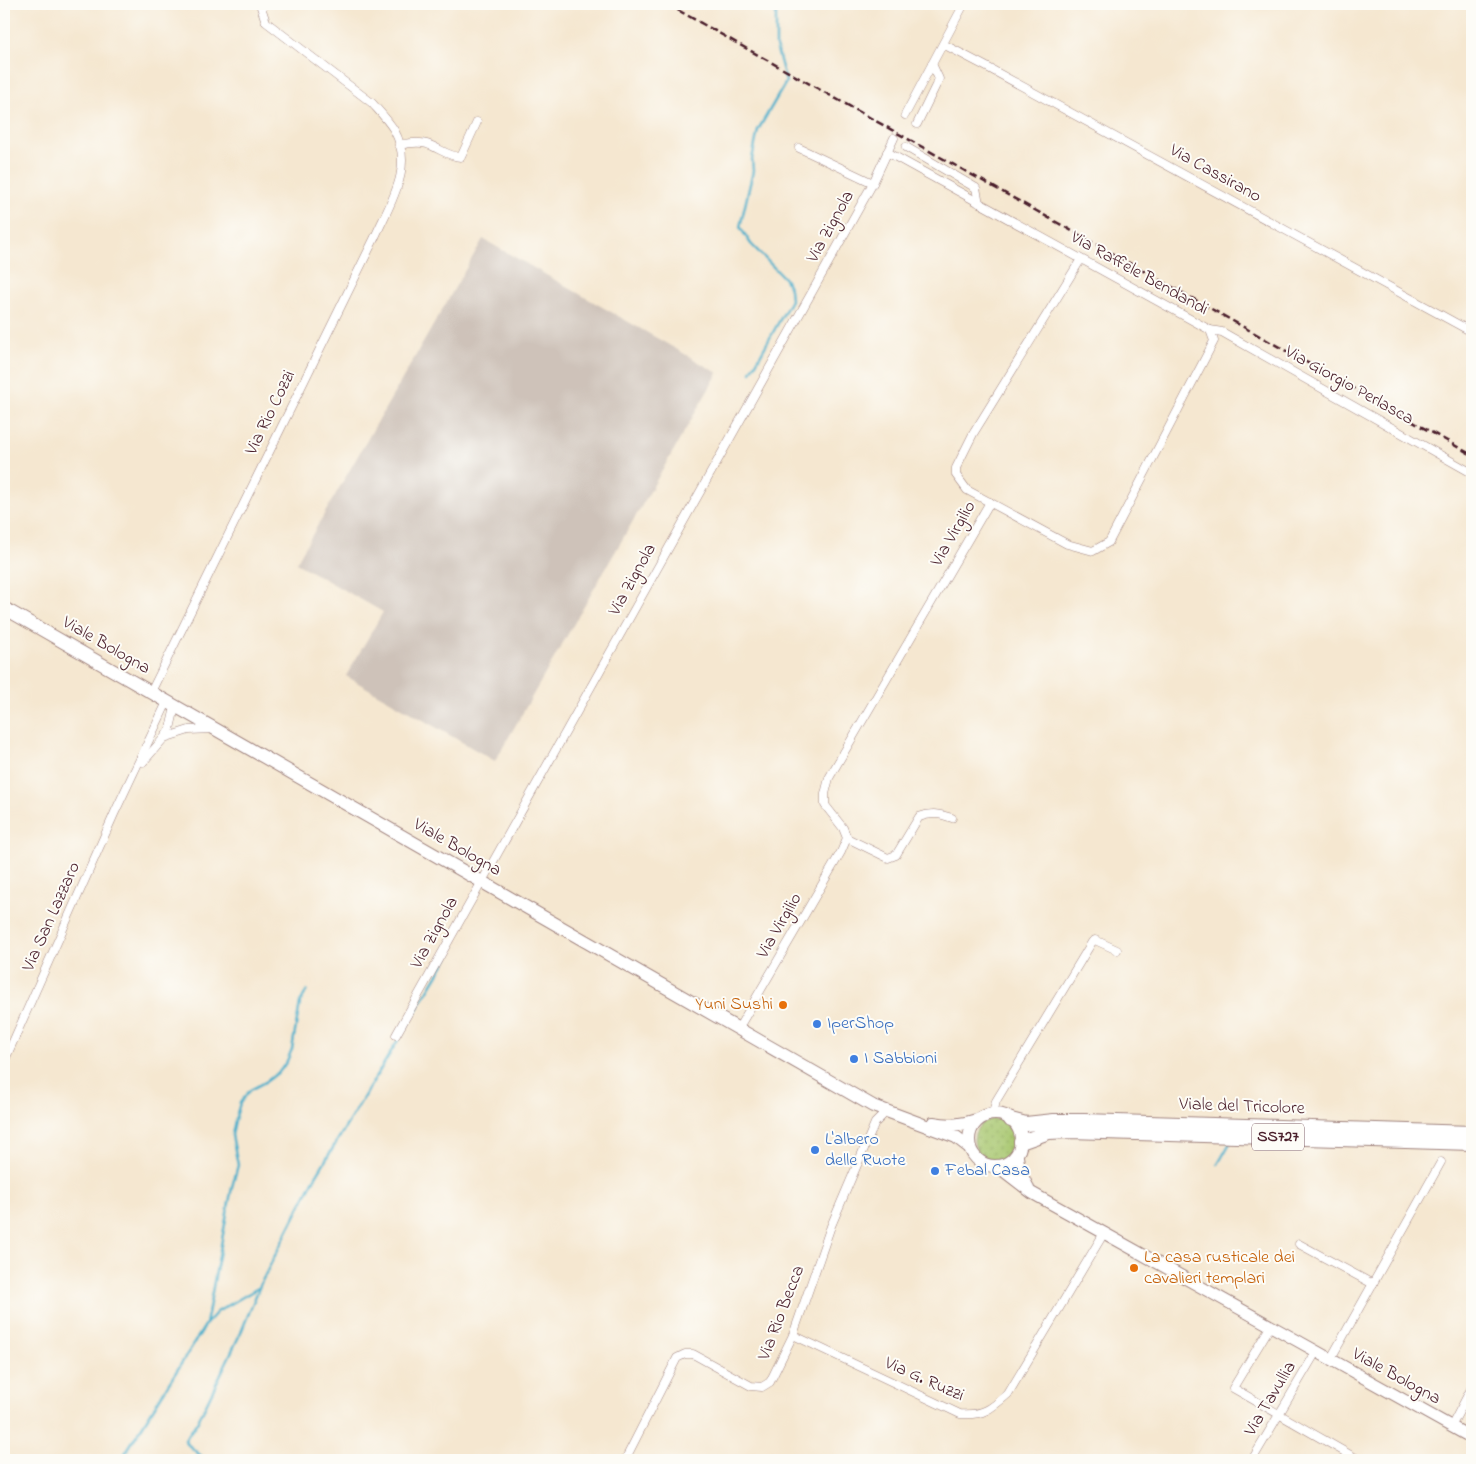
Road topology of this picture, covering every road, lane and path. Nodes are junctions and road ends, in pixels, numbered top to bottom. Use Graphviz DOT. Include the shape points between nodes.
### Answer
graph roads {
  1 [pos="260,4"];
  2 [pos="964,4"];
  3 [pos="943,44"];
  4 [pos="932,64"];
  5 [pos="905,115"];
  6 [pos="477,122"];
  7 [pos="917,124"];
  8 [pos="894,138"];
  9 [pos="399,145"];
  10 [pos="799,148"];
  11 [pos="906,148"];
  12 [pos="887,152"];
  13 [pos="873,183"];
  14 [pos="979,203"];
  15 [pos="1081,259"];
  16 [pos="1210,330"];
  17 [pos="1472,332"];
  18 [pos="1472,473"];
  19 [pos="990,502"];
  20 [pos="4,608"];
  21 [pos="151,692"];
  22 [pos="171,704"];
  23 [pos="213,728"];
  24 [pos="164,738"];
  25 [pos="128,784"];
  26 [pos="952,818"];
  27 [pos="847,838"];
  28 [pos="481,882"];
  29 [pos="1117,950"];
  30 [pos="738,1029"];
  31 [pos="396,1035"];
  32 [pos="4,1062"];
  33 [pos="891,1113"];
  34 [pos="993,1114"];
  35 [pos="977,1120"];
  36 [pos="1012,1120"];
  37 [pos="1472,1133"];
  38 [pos="1472,1143"];
  39 [pos="970,1147"];
  40 [pos="1019,1148"];
  41 [pos="1440,1162"];
  42 [pos="997,1166"];
  43 [pos="1032,1193"];
  44 [pos="1104,1234"];
  45 [pos="1299,1244"];
  46 [pos="1373,1284"];
  47 [pos="1270,1326"];
  48 [pos="793,1335"];
  49 [pos="1316,1352"];
  50 [pos="1330,1360"];
  51 [pos="1472,1387"];
  52 [pos="1280,1415"];
  53 [pos="1451,1427"];
  54 [pos="1472,1438"];
  55 [pos="625,1460"];
  56 [pos="1252,1460"];
  57 [pos="1359,1460"];
  1 -- 9 [label="street, Via Rio Cozzi" via="266,22 372,103 394,131"];
  2 -- 3 [label="street"];
  3 -- 4 [label="street"];
  3 -- 17 [label="street, Via Cassirano"];
  4 -- 5 [label="street"];
  4 -- 7 [label="street" via="939,79"];
  6 -- 9 [label="street" via="461,157 426,143"];
  8 -- 12 [label="street, Via Zignola"];
  9 -- 21 [label="street, Via Rio Cozzi" via="400,183"];
  10 -- 13 [label="street"];
  11 -- 14 [label="street" via="976,188"];
  12 -- 13 [label="street, Via Zignola"];
  12 -- 14 [label="street, Via Raffele Bendandi"];
  13 -- 28 [label="street, Via Zignola"];
  14 -- 15 [label="street, Via Raffele Bendandi"];
  15 -- 16 [label="street, Via Raffele Bendandi"];
  15 -- 19 [label="street, Via Virgilio" via="973,434 956,468 956,475 967,490"];
  16 -- 18 [label="street, Via Giorgio Perlasca" via="1222,332"];
  16 -- 19 [label="street, Via Raffele Bendandi" via="1214,341 1109,542 1093,551 1067,544"];
  19 -- 27 [label="street, Via Virgilio" via="830,778 825,805"];
  20 -- 21 [label="main road, Viale Bologna"];
  21 -- 22 [label="main road, Viale Bologna"];
  22 -- 23 [label="main road, Viale Bologna"];
  22 -- 24 [label="street, Via San Lazzaro" via="170,729"];
  22 -- 25 [label="street, Via San Lazzaro"];
  23 -- 24 [label="street, Via San Lazzaro" via="189,730"];
  23 -- 28 [label="main road, Viale Bologna"];
  24 -- 25 [label="street, Via San Lazzaro"];
  25 -- 32 [label="street, Via San Lazzaro"];
  26 -- 27 [label="street" via="932,813 919,817 896,855 888,858"];
  27 -- 30 [label="street, Via Virgilio"];
  28 -- 30 [label="main road, Viale Bologna"];
  28 -- 31 [label="street, Via Zignola"];
  29 -- 34 [label="street" via="1095,940 1092,942 996,1101"];
  30 -- 33 [label="main road, Viale Bologna" via="872,1106"];
  33 -- 35 [label="main road" via="944,1125 961,1126"];
  33 -- 39 [label="main road" via="956,1137"];
  33 -- 48 [label="street, Via Rio Becca" via="875,1123 831,1226"];
  34 -- 35 [label="main road"];
  34 -- 36 [label="main road"];
  35 -- 39 [label="main road" via="970,1130"];
  36 -- 37 [label="highway, Viale del Tricolore / SS727" via="1026,1124 1084,1121"];
  36 -- 40 [label="main road" via="1019,1130"];
  38 -- 40 [label="highway, Viale del Tricolore / SS727" via="1070,1131 1049,1132"];
  39 -- 42 [label="main road" via="980,1162"];
  40 -- 42 [label="main road" via="1005,1164"];
  40 -- 43 [label="main road" via="1020,1171"];
  41 -- 46 [label="street, Viale Bologna"];
  42 -- 43 [label="main road, Viale Bologna"];
  43 -- 44 [label="main road, Viale Bologna"];
  44 -- 47 [label="main road, Viale Bologna"];
  44 -- 48 [label="street, Via G. Ruzzi" via="1008,1394 993,1408 975,1415 960,1414"];
  45 -- 46 [label="street"];
  46 -- 50 [label="street, Viale Bologna"];
  47 -- 49 [label="main road, Viale Bologna"];
  47 -- 52 [label="street" via="1233,1388"];
  48 -- 55 [label="street, Via Rio Becca" via="770,1382 762,1387 751,1386 693,1354 677,1358"];
  49 -- 50 [label="main road, Viale Bologna"];
  49 -- 52 [label="street, Via Tavullia"];
  50 -- 53 [label="main road, Viale Bologna"];
  51 -- 53 [label="street"];
  52 -- 56 [label="street, Via Tavullia"];
  52 -- 57 [label="street"];
  53 -- 54 [label="main road, Viale Bologna"];
}
